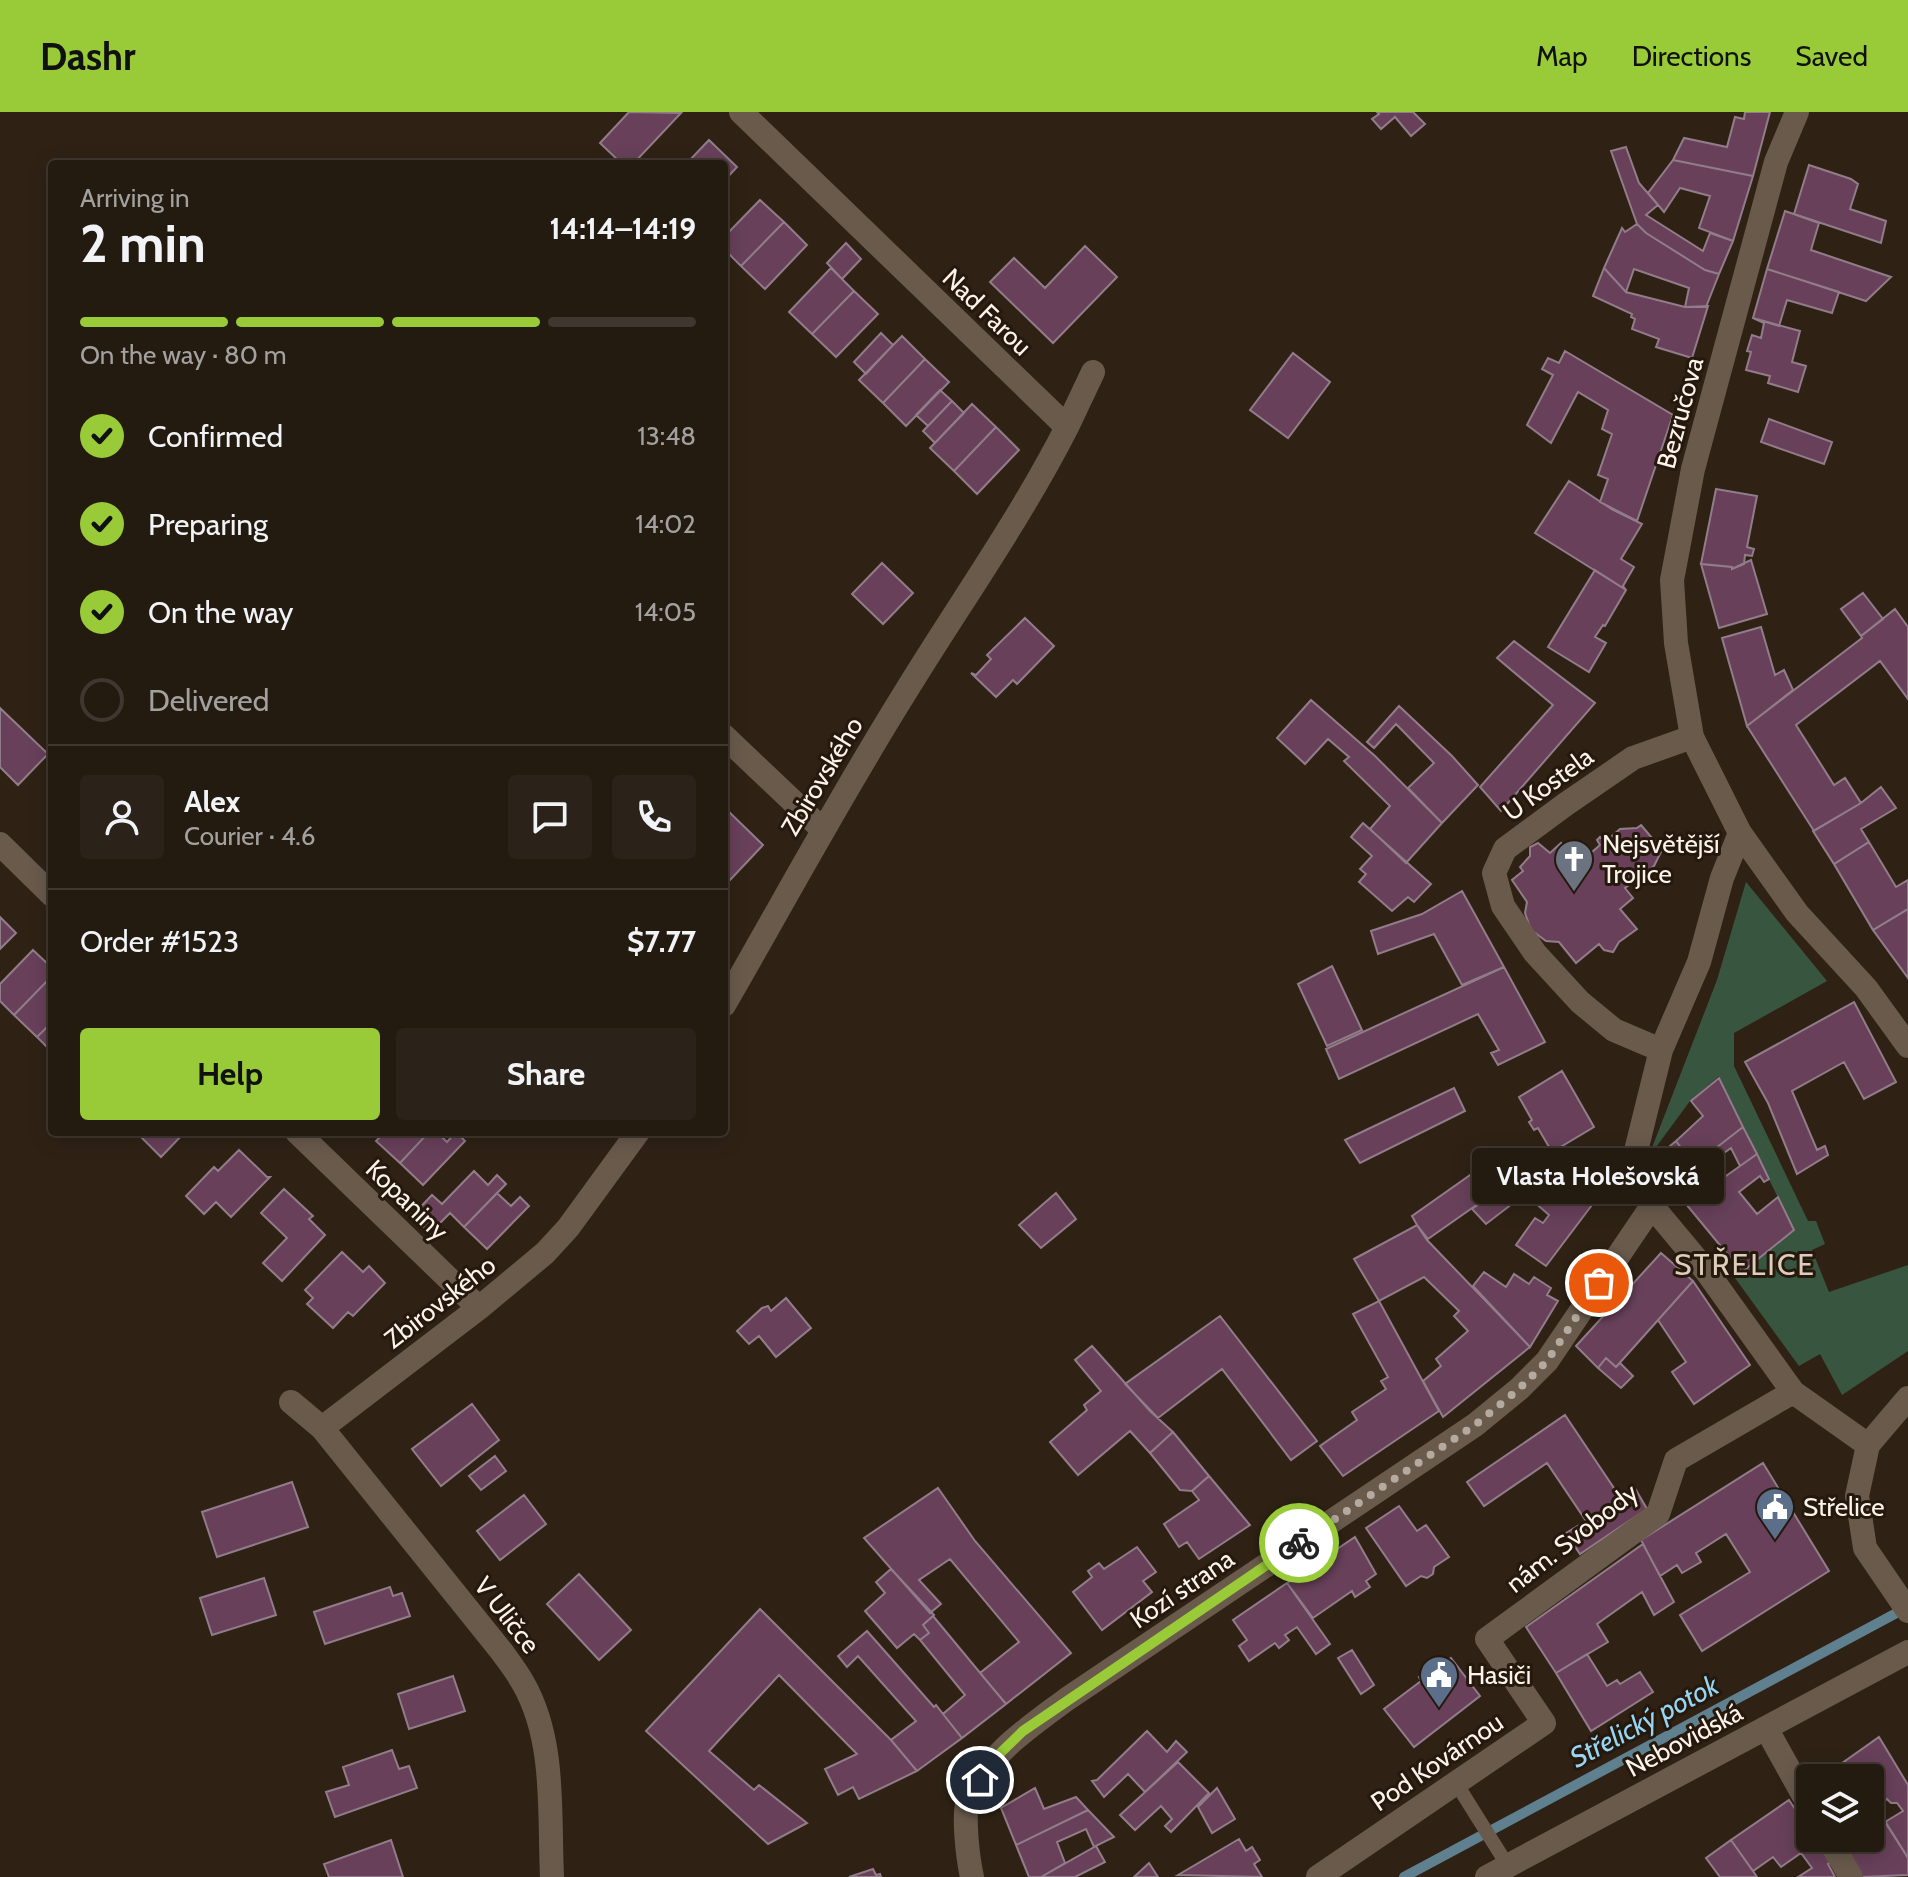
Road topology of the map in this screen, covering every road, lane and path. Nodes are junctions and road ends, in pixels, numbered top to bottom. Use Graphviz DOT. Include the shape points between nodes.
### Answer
graph roads {
  1 [pos="741,112"];
  2 [pos="1797,112"];
  3 [pos="1093,372"];
  4 [pos="1067,427"];
  5 [pos="1692,737"];
  6 [pos="728,740"];
  7 [pos="822,829"];
  8 [pos="1740,833"];
  9 [pos="0,844"];
  10 [pos="48,891"];
  11 [pos="728,998"];
  12 [pos="1908,1046"];
  13 [pos="1661,1050"];
  14 [pos="301,1136"];
  15 [pos="635,1136"];
  16 [pos="1652,1206"];
  17 [pos="479,1308"];
  18 [pos="1793,1392"];
  19 [pos="1908,1398"];
  20 [pos="291,1402"];
  21 [pos="322,1428"];
  22 [pos="1868,1445"];
  23 [pos="1901,1600"];
  24 [pos="1487,1639"];
  25 [pos="1908,1652"];
  26 [pos="1766,1728"];
  27 [pos="1796,1782"];
  28 [pos="1456,1783"];
  29 [pos="1836,1852"];
  30 [pos="1498,1872"];
  31 [pos="552,1877"];
  32 [pos="972,1877"];
  33 [pos="1318,1877"];
  34 [pos="1851,1877"];
  1 -- 4 [label="street, Nad Farou"];
  2 -- 5 [label="street, Bezručova" via="1776,162 1693,469 1672,580"];
  3 -- 4 [label="street"];
  4 -- 7 [label="street, Zbirovského"];
  5 -- 8 [label="street"];
  5 -- 13 [label="street, U Kostela" via="1633,758 1566,804 1505,849 1494,873 1503,906 1535,953 1580,1002 1614,1030"];
  6 -- 7 [label="street"];
  7 -- 11 [label="street, Zbirovského"];
  8 -- 12 [label="street" via="1797,913 1866,988"];
  8 -- 13 [label="street" via="1699,962"];
  9 -- 10 [label="street"];
  13 -- 16 [label="street" via="1631,1171"];
  14 -- 17 [label="street, Kopaniny"];
  15 -- 17 [label="street, Zbirovského" via="568,1228"];
  16 -- 18 [label="street"];
  16 -- 32 [label="street, Kozí strana" via="1547,1361 1519,1389 1475,1425 1067,1699 992,1761 967,1798"];
  17 -- 21 [label="street, Zbirovského"];
  18 -- 22 [label="street"];
  18 -- 24 [label="street, nám. Svobody" via="1676,1460 1658,1514"];
  19 -- 22 [label="street"];
  20 -- 21 [label="street, V Uličce"];
  21 -- 31 [label="street, V Uličce" via="523,1684 544,1749"];
  22 -- 23 [label="street" via="1857,1496 1865,1548"];
  24 -- 28 [label="street, Pod Kovárnou" via="1544,1723"];
  25 -- 26 [label="street, Nebovidská"];
  26 -- 27 [label="street"];
  26 -- 30 [label="street, Nebovidská"];
  28 -- 30 [label="lane" via="1471,1805"];
  28 -- 33 [label="street, Pod Kovárnou"];
  29 -- 34 [label="street"];
}
